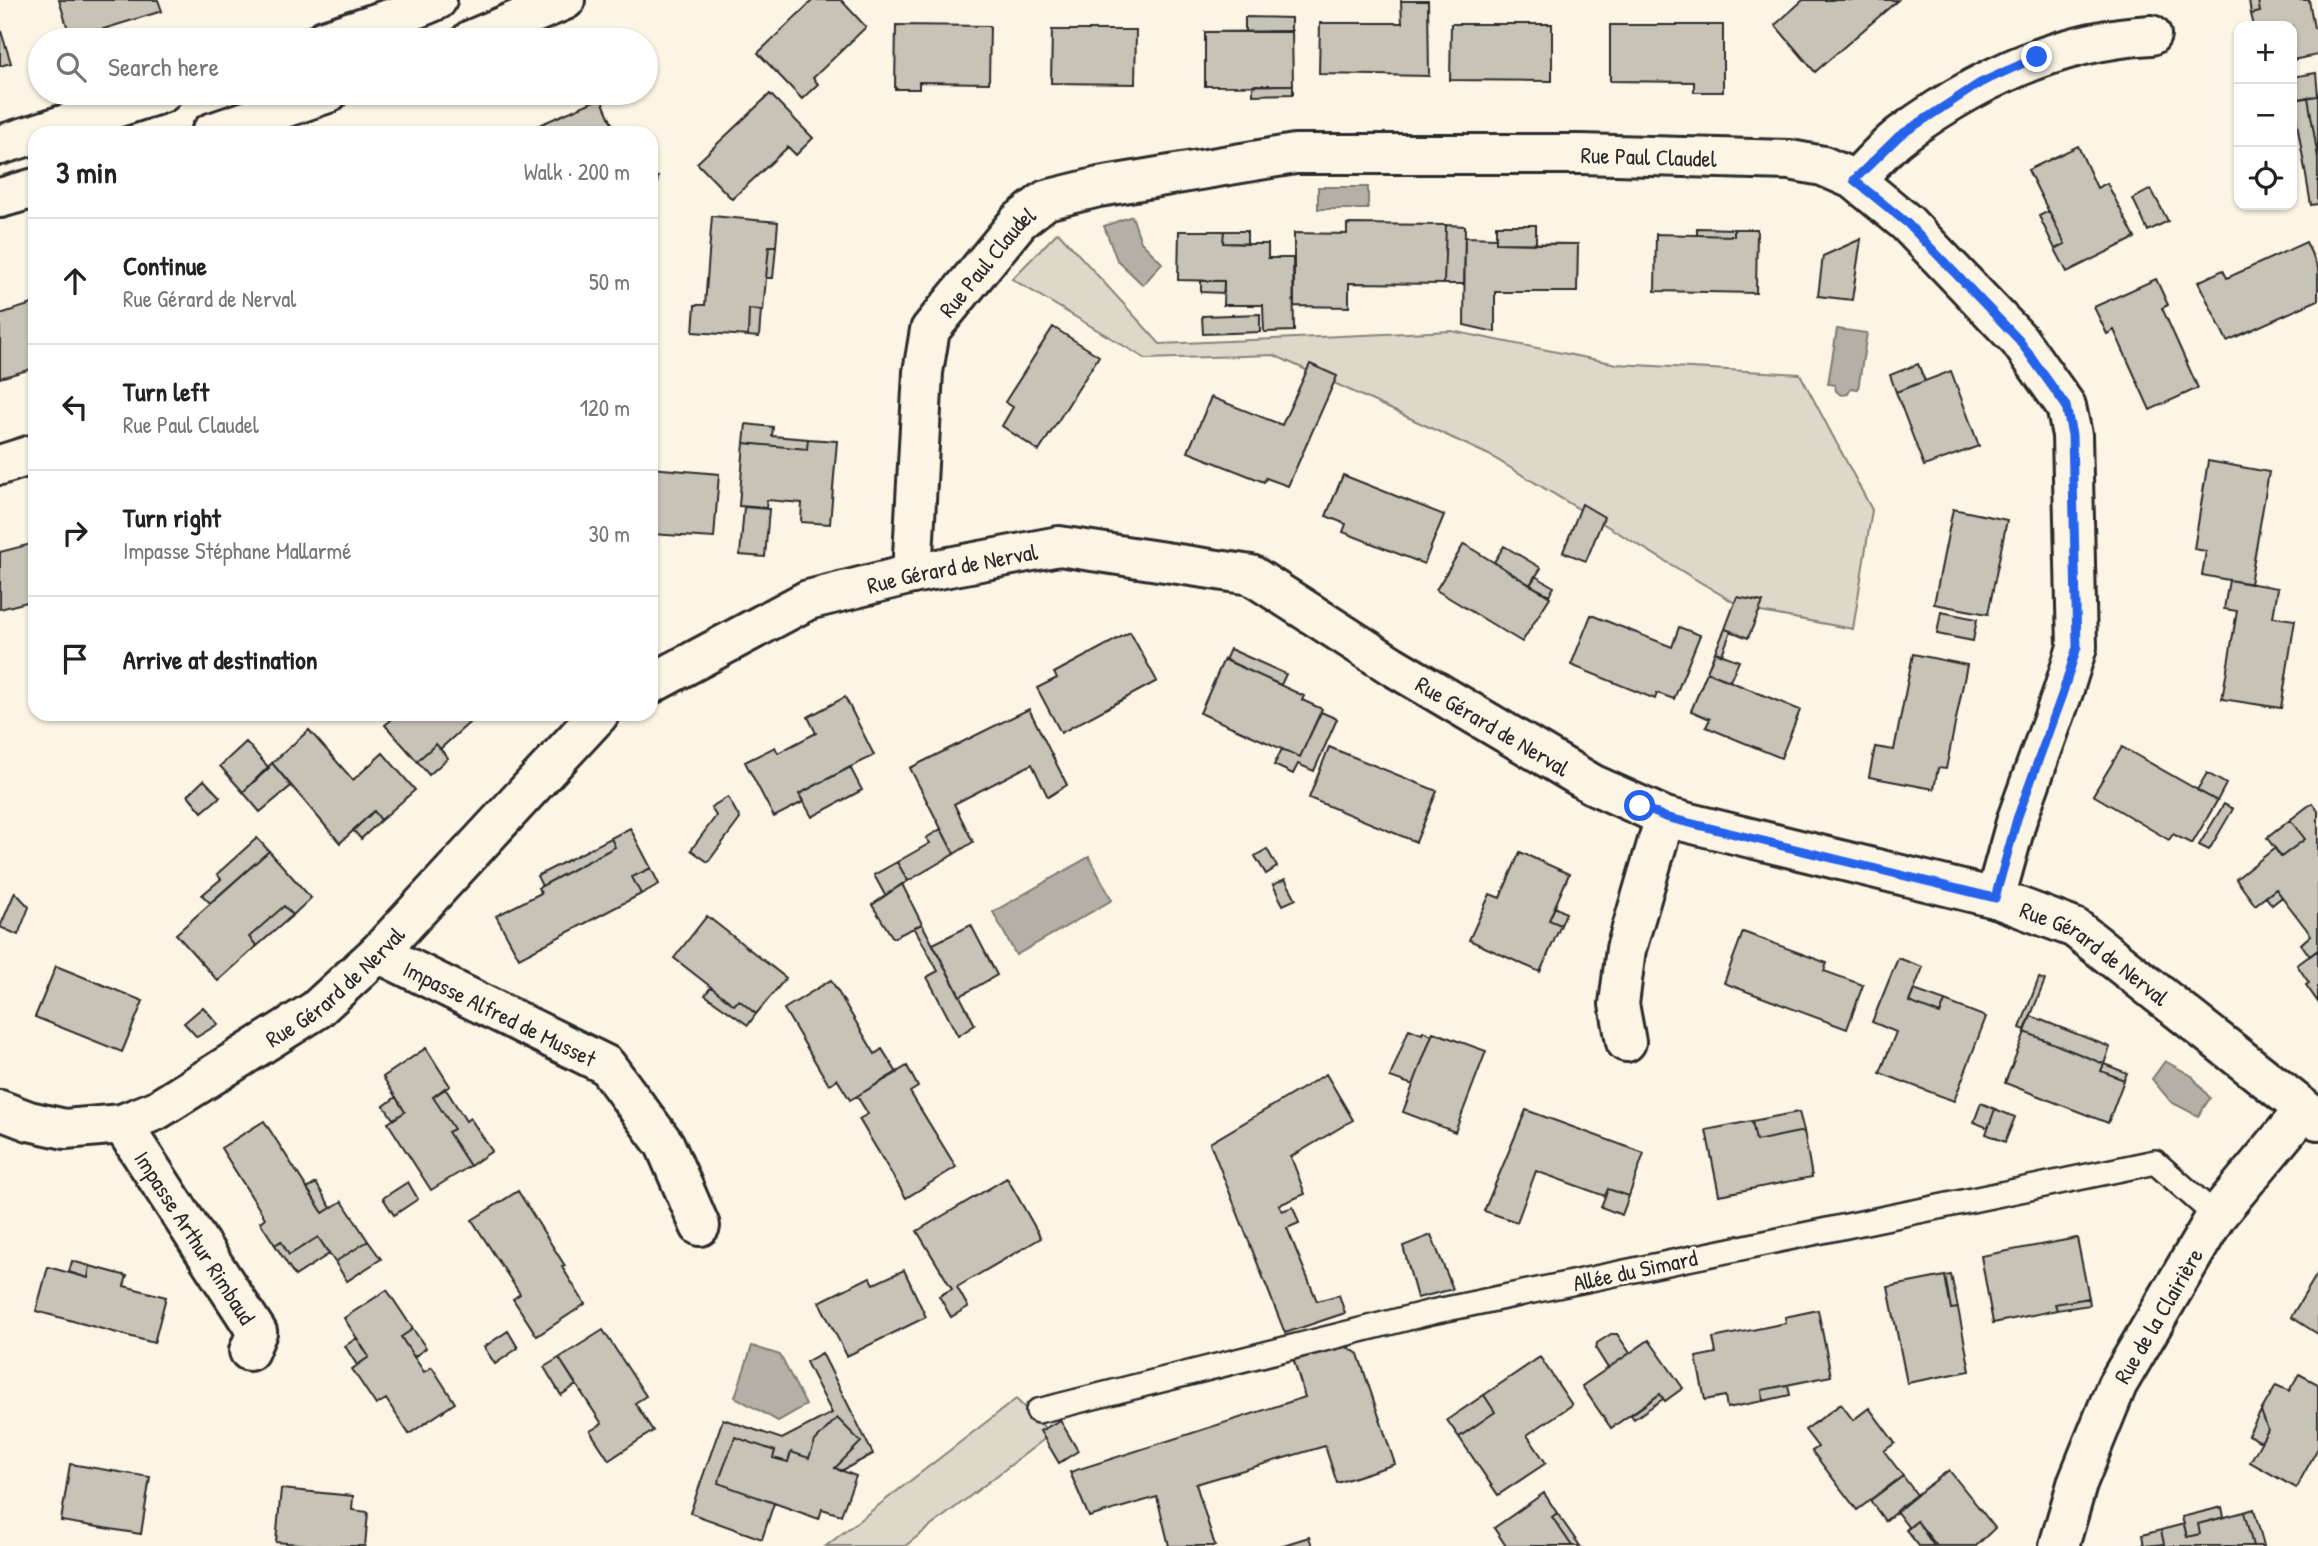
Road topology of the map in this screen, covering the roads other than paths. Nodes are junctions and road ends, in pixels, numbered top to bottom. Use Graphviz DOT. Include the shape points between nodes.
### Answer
graph roads {
  1 [pos="437,0"];
  2 [pos="565,0"];
  3 [pos="399,8"];
  4 [pos="352,28"];
  5 [pos="499,28"];
  6 [pos="2151,35"];
  7 [pos="124,105"];
  8 [pos="296,105"];
  9 [pos="58,126"];
  10 [pos="239,126"];
  11 [pos="28,136"];
  12 [pos="0,145"];
  13 [pos="1854,180"];
  14 [pos="28,190"];
  15 [pos="0,198"];
  16 [pos="28,456"];
  17 [pos="0,465"];
  18 [pos="912,574"];
  19 [pos="658,680"];
  20 [pos="593,721"];
  21 [pos="1665,817"];
  22 [pos="1995,898"];
  23 [pos="378,953"];
  24 [pos="1626,1042"];
  25 [pos="0,1110"];
  26 [pos="2311,1115"];
  27 [pos="122,1124"];
  28 [pos="2216,1216"];
  29 [pos="700,1226"];
  30 [pos="249,1351"];
  31 [pos="1038,1411"];
  32 [pos="2059,1546"];
  1 -- 3 [label="street"];
  2 -- 5 [label="street"];
  3 -- 4 [label="street"];
  6 -- 13 [label="street" via="2119,36 2037,57 1980,83 1899,136"];
  7 -- 9 [label="street"];
  8 -- 10 [label="street"];
  11 -- 12 [label="street"];
  13 -- 18 [label="street, Rue Paul Claudel" via="1823,166 1790,160 1295,154 1046,200 1019,221 930,330 923,372"];
  13 -- 22 [label="street, Rue Paul Claudel" via="1907,223 2019,340 2066,406 2072,435 2077,647 2017,819"];
  14 -- 15 [label="street"];
  16 -- 17 [label="street"];
  18 -- 19 [label="street, Rue Gérard de Nerval" via="808,600"];
  18 -- 21 [label="street, Rue Gérard de Nerval" via="1059,546 1251,575 1391,665 1592,784"];
  20 -- 23 [label="street, Rue Gérard de Nerval"];
  21 -- 22 [label="street, Rue Gérard de Nerval"];
  21 -- 24 [label="street" via="1626,949 1619,1004"];
  22 -- 26 [label="street, Rue Gérard de Nerval" via="2075,928"];
  23 -- 27 [label="street, Rue Gérard de Nerval" via="316,1010 157,1110"];
  23 -- 29 [label="street, Impasse Alfred de Musset" via="606,1065 665,1145"];
  25 -- 27 [label="street, Rue Gérard de Nerval" via="65,1129"];
  26 -- 28 [label="street, Rue de la Clairière"];
  27 -- 30 [label="street, Impasse Arthur Rimbaud" via="257,1332"];
  28 -- 31 [label="lane, Allée du Simard" via="2155,1162 1432,1312"];
  28 -- 32 [label="street, Rue de la Clairière" via="2117,1385 2078,1481"];
}
